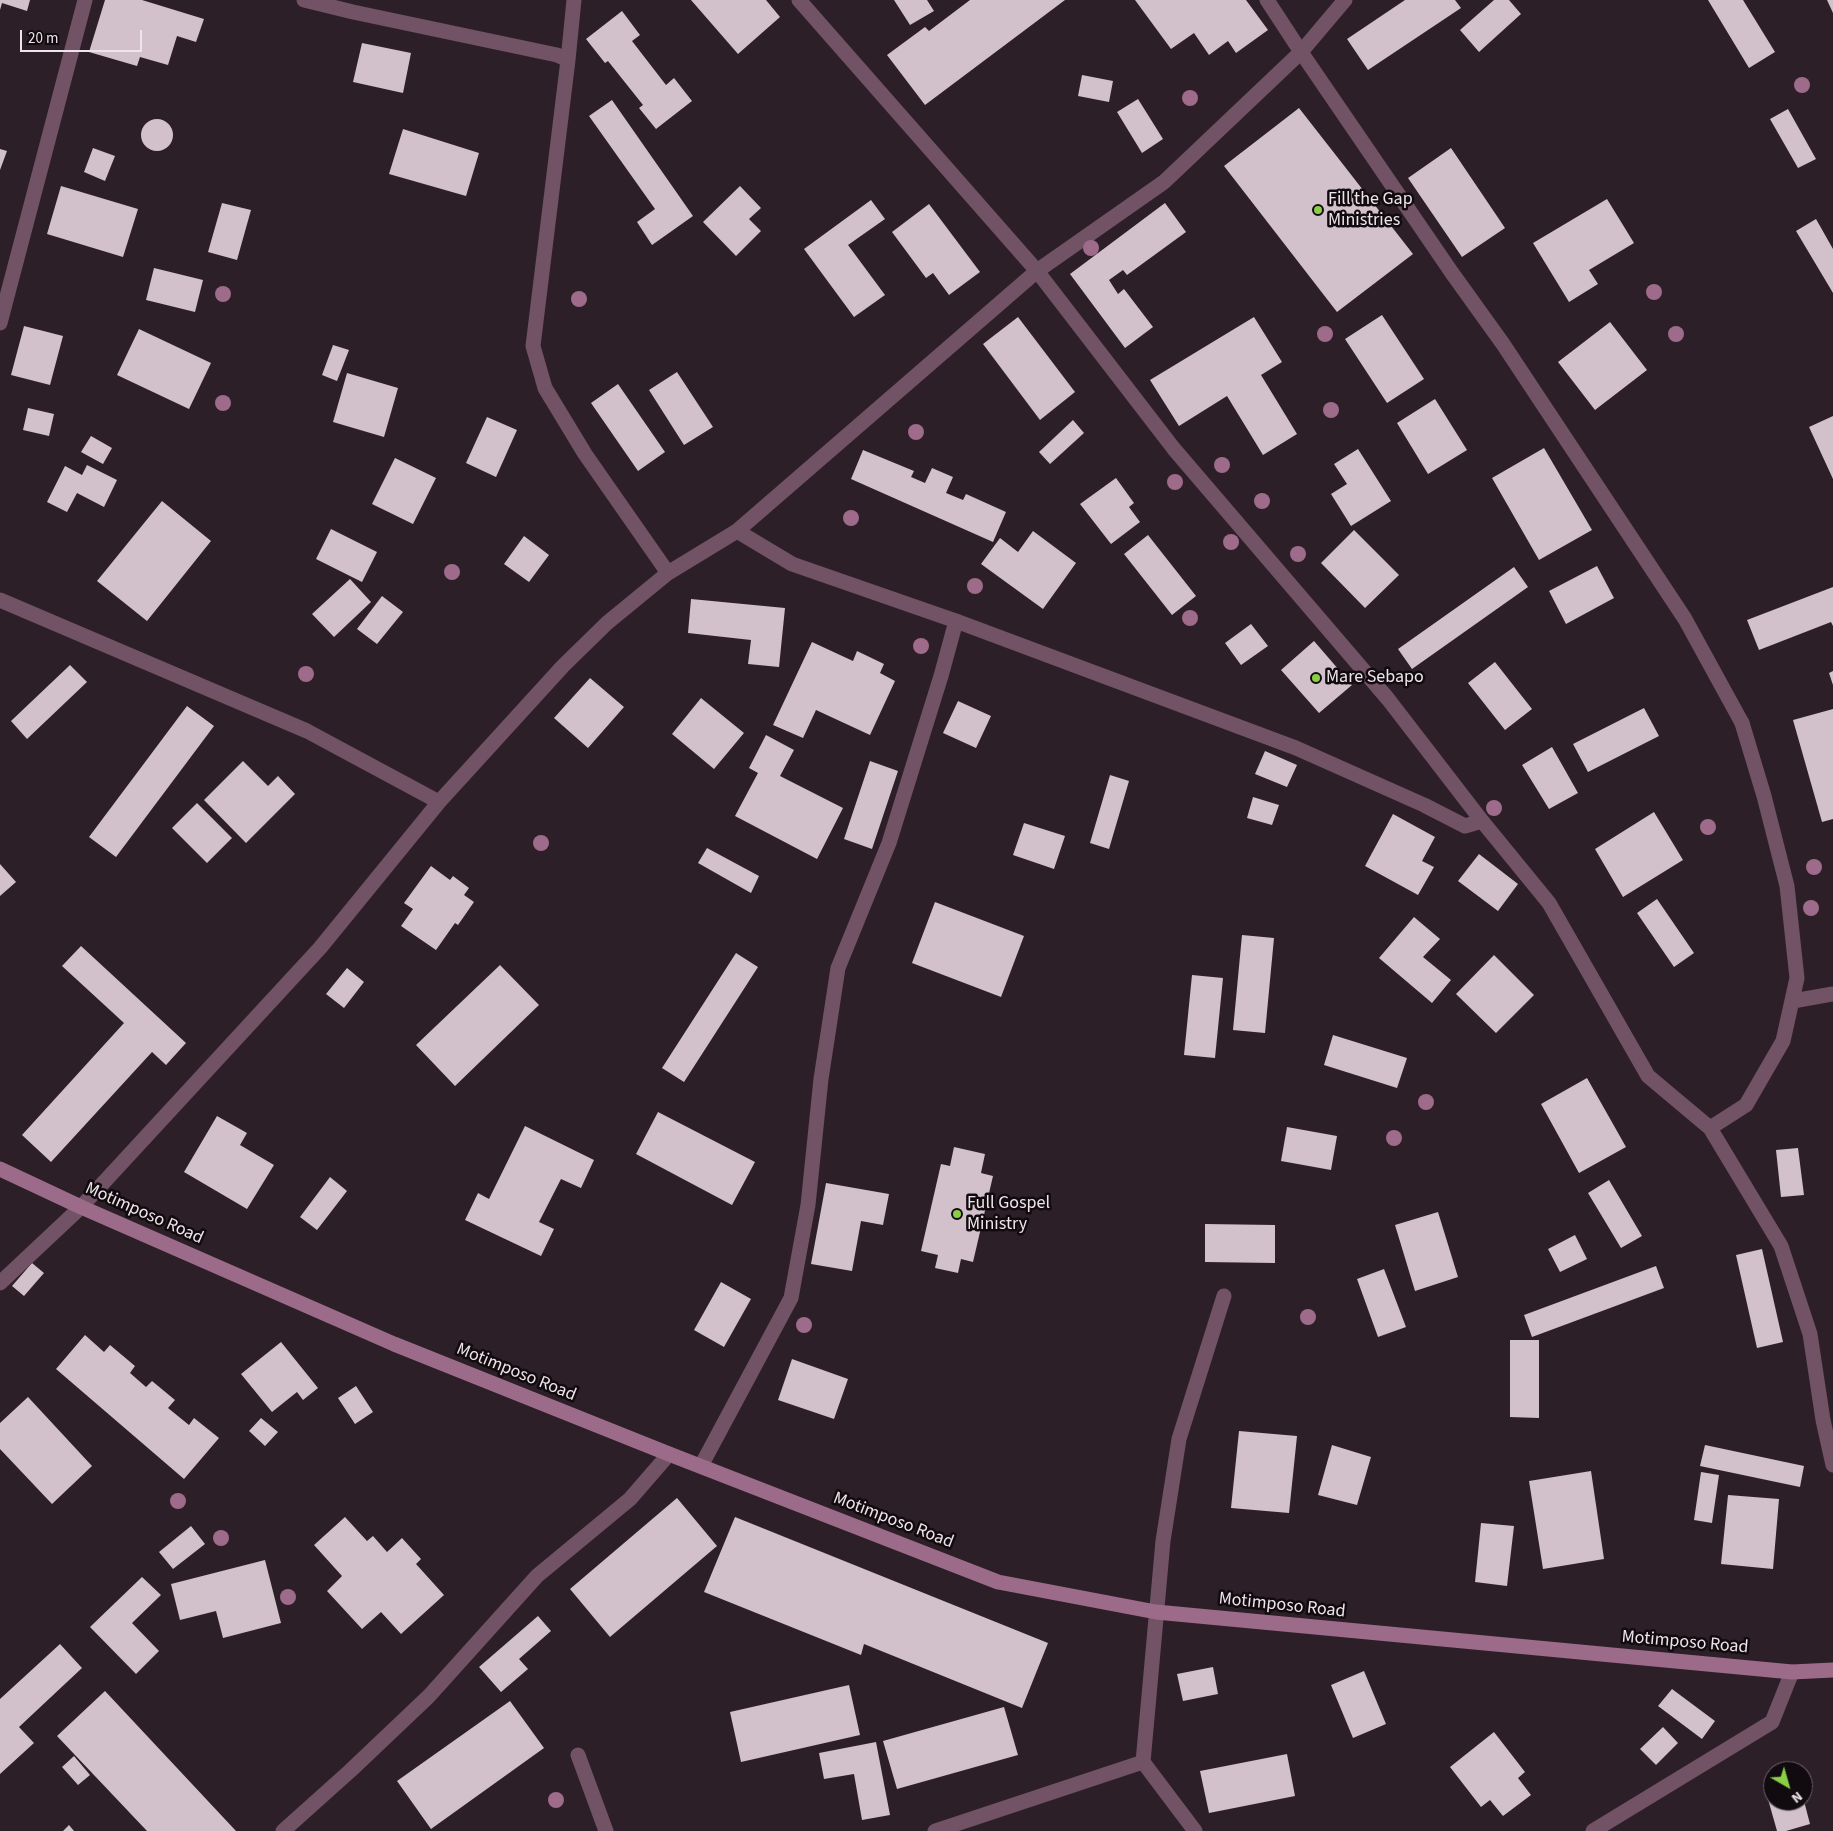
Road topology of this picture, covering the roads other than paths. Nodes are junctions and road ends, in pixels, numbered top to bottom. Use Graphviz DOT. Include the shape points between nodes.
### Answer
graph roads {
  1 [pos="85,0"];
  2 [pos="304,0"];
  3 [pos="574,0"];
  4 [pos="798,0"];
  5 [pos="1267,0"];
  6 [pos="1345,0"];
  7 [pos="1301,52"];
  8 [pos="568,60"];
  9 [pos="1037,271"];
  10 [pos="0,323"];
  11 [pos="737,531"];
  12 [pos="668,573"];
  13 [pos="0,600"];
  14 [pos="956,621"];
  15 [pos="439,802"];
  16 [pos="1482,821"];
  17 [pos="1833,994"];
  18 [pos="1794,1001"];
  19 [pos="1710,1128"];
  20 [pos="0,1169"];
  21 [pos="81,1208"];
  22 [pos="0,1283"];
  23 [pos="1224,1296"];
  24 [pos="669,1454"];
  25 [pos="1833,1465"];
  26 [pos="701,1466"];
  27 [pos="1156,1612"];
  28 [pos="1833,1670"];
  29 [pos="1792,1672"];
  30 [pos="578,1754"];
  31 [pos="1143,1762"];
  32 [pos="283,1831"];
  33 [pos="606,1831"];
  34 [pos="935,1831"];
  35 [pos="1195,1831"];
  36 [pos="1593,1831"];
  1 -- 10 [label="street"];
  2 -- 8 [label="street"];
  3 -- 8 [label="street"];
  4 -- 9 [label="street"];
  5 -- 7 [label="street"];
  6 -- 7 [label="street"];
  7 -- 9 [label="street" via="1164,182"];
  7 -- 18 [label="street" via="1503,344 1684,618 1742,722 1788,886 1798,978"];
  8 -- 12 [label="street" via="533,346 545,388 584,454"];
  9 -- 11 [label="street"];
  9 -- 16 [label="street" via="1174,449 1388,699"];
  11 -- 12 [label="street"];
  11 -- 14 [label="street" via="792,564"];
  12 -- 15 [label="street" via="607,623 563,666"];
  13 -- 15 [label="street" via="307,731"];
  14 -- 16 [label="street" via="1296,748 1465,826"];
  14 -- 26 [label="street" via="889,843 838,968 821,1079 808,1205 791,1298"];
  15 -- 21 [label="street" via="320,948"];
  16 -- 19 [label="street" via="1549,903 1648,1076"];
  17 -- 18 [label="street"];
  18 -- 19 [label="street" via="1783,1041 1746,1105"];
  19 -- 25 [label="street" via="1781,1246 1810,1334"];
  20 -- 21 [label="street, Motimposo Road"];
  21 -- 22 [label="street"];
  21 -- 24 [label="street, Motimposo Road" via="394,1344"];
  23 -- 27 [label="street" via="1180,1438 1163,1541"];
  24 -- 26 [label="street, Motimposo Road"];
  24 -- 32 [label="street" via="630,1499 537,1576 429,1696"];
  26 -- 27 [label="street, Motimposo Road" via="998,1582"];
  27 -- 29 [label="street, Motimposo Road"];
  27 -- 31 [label="street"];
  28 -- 29 [label="street, Motimposo Road"];
  29 -- 36 [label="street" via="1772,1722"];
  30 -- 33 [label="street"];
  31 -- 34 [label="street"];
  31 -- 35 [label="street"];
}
